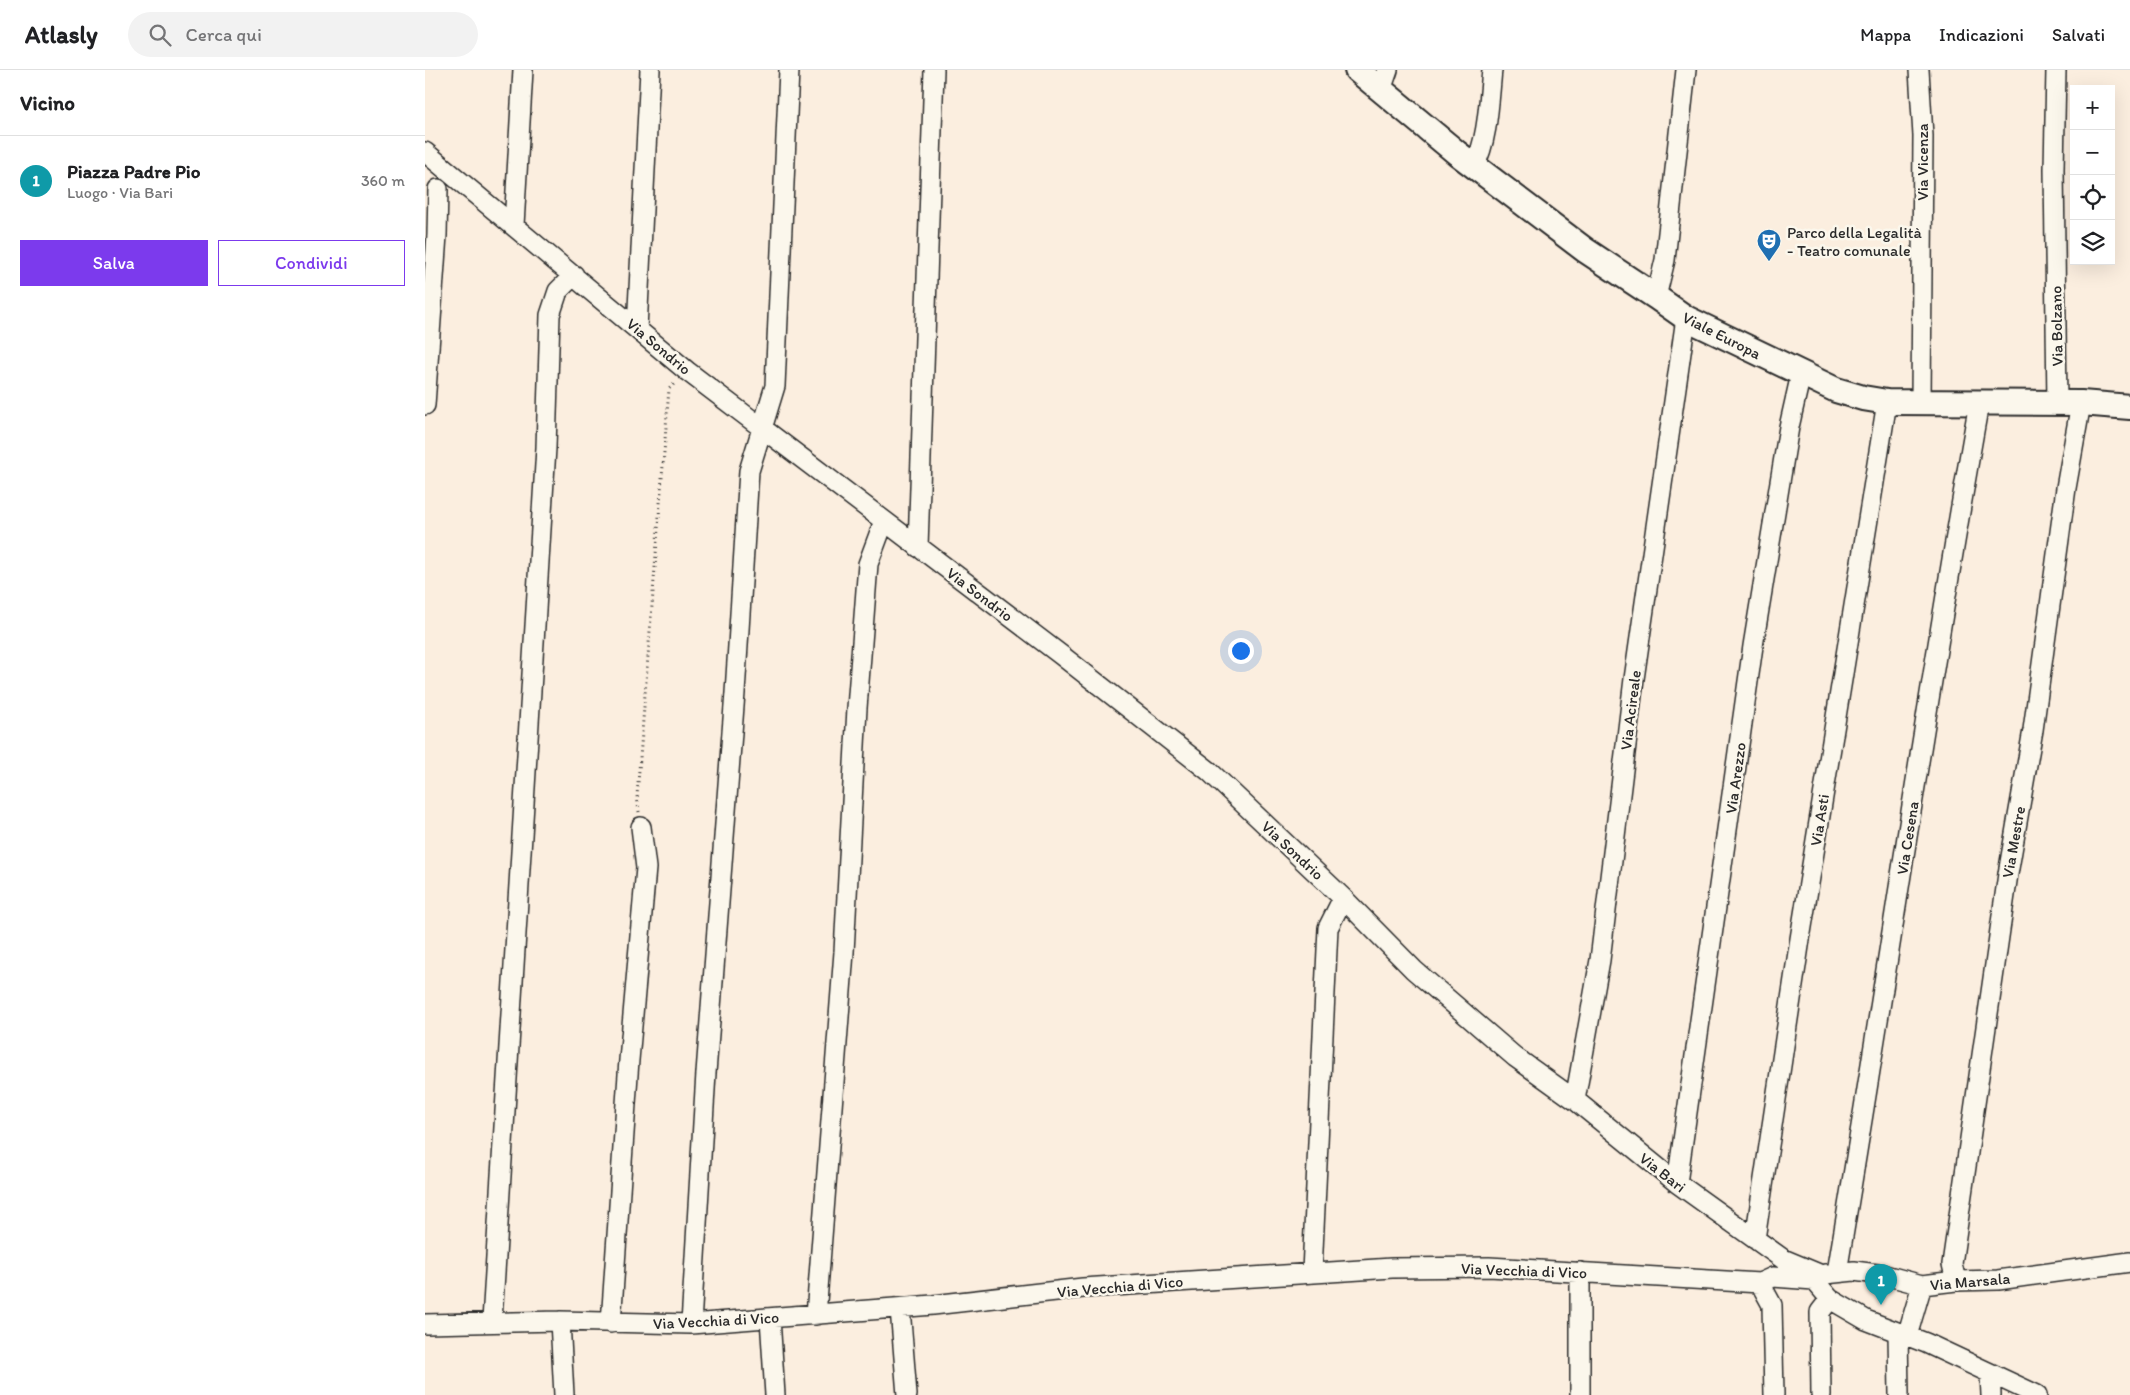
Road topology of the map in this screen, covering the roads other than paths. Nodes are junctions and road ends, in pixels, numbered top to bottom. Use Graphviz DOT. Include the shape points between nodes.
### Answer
graph roads {
  1 [pos="523,70"];
  2 [pos="650,70"];
  3 [pos="789,70"];
  4 [pos="934,70"];
  5 [pos="1357,70"];
  6 [pos="1492,70"];
  7 [pos="1686,70"];
  8 [pos="1919,70"];
  9 [pos="2056,70"];
  10 [pos="1385,80"];
  11 [pos="425,152"];
  12 [pos="1474,166"];
  13 [pos="460,179"];
  14 [pos="431,191"];
  15 [pos="515,225"];
  16 [pos="574,276"];
  17 [pos="1657,297"];
  18 [pos="1685,318"];
  19 [pos="637,329"];
  20 [pos="1801,374"];
  21 [pos="1887,402"];
  22 [pos="2057,402"];
  23 [pos="1921,403"];
  24 [pos="1979,403"];
  25 [pos="2081,403"];
  26 [pos="425,405"];
  27 [pos="2130,406"];
  28 [pos="763,427"];
  29 [pos="884,521"];
  30 [pos="918,547"];
  31 [pos="641,827"];
  32 [pos="1343,898"];
  33 [pos="1515,1057"];
  34 [pos="1575,1100"];
  35 [pos="1677,1183"];
  36 [pos="1755,1239"];
  37 [pos="2130,1262"];
  38 [pos="1312,1272"];
  39 [pos="1580,1272"];
  40 [pos="1823,1275"];
  41 [pos="1956,1281"];
  42 [pos="1760,1283"];
  43 [pos="1922,1285"];
  44 [pos="1830,1298"];
  45 [pos="900,1308"];
  46 [pos="816,1315"];
  47 [pos="770,1318"];
  48 [pos="492,1321"];
  49 [pos="560,1321"];
  50 [pos="611,1323"];
  51 [pos="425,1324"];
  52 [pos="691,1324"];
  53 [pos="1902,1334"];
  54 [pos="1991,1374"];
  55 [pos="564,1395"];
  56 [pos="775,1395"];
  57 [pos="907,1395"];
  58 [pos="1580,1395"];
  59 [pos="1773,1395"];
  60 [pos="1821,1395"];
  61 [pos="1899,1395"];
  62 [pos="1991,1395"];
  63 [pos="2037,1395"];
  1 -- 15 [label="street"];
  2 -- 19 [label="street"];
  3 -- 28 [label="street" via="775,386"];
  4 -- 30 [label="street"];
  5 -- 10 [label="street, Viale Europa"];
  6 -- 12 [label="street" via="1483,144"];
  7 -- 17 [label="street" via="1665,260"];
  8 -- 23 [label="street, Via Vicenza" via="1923,136"];
  9 -- 22 [label="street, Via Bolzano"];
  10 -- 12 [label="street, Viale Europa"];
  11 -- 13 [label="street, Via Sondrio"];
  12 -- 17 [label="street, Viale Europa" via="1585,250"];
  13 -- 14 [label="street"];
  13 -- 15 [label="street, Via Sondrio"];
  14 -- 26 [label="street" via="437,235"];
  15 -- 16 [label="street, Via Sondrio"];
  16 -- 19 [label="street, Via Sondrio"];
  16 -- 48 [label="street" via="558,291 550,315 546,448"];
  17 -- 18 [label="street, Viale Europa"];
  18 -- 20 [label="street, Viale Europa"];
  18 -- 34 [label="street, Via Acireale" via="1634,679 1600,960"];
  19 -- 28 [label="street, Via Sondrio"];
  20 -- 21 [label="street, Viale Europa" via="1854,396"];
  20 -- 35 [label="street, Via Arezzo" via="1789,427 1753,646"];
  21 -- 23 [label="street, Viale Europa"];
  21 -- 36 [label="street, Via Asti" via="1801,929"];
  22 -- 24 [label="street, Viale Europa"];
  22 -- 25 [label="street, Viale Europa"];
  23 -- 24 [label="street, Viale Europa"];
  24 -- 40 [label="street, Via Cesena" via="1946,585 1878,1031"];
  25 -- 27 [label="street, Viale Europa"];
  25 -- 41 [label="street, Via Mestre" via="2033,730 2007,874 1951,1264"];
  28 -- 29 [label="street, Via Sondrio"];
  28 -- 52 [label="street" via="749,470"];
  29 -- 30 [label="street, Via Sondrio"];
  29 -- 46 [label="street" via="868,564 844,952"];
  30 -- 32 [label="street, Via Sondrio" via="1209,771"];
  31 -- 50 [label="street" via="646,868"];
  32 -- 33 [label="street, Via Sondrio" via="1414,970"];
  32 -- 38 [label="street" via="1328,928"];
  33 -- 34 [label="street, Via Bari"];
  34 -- 35 [label="street, Via Bari"];
  35 -- 36 [label="street, Via Bari"];
  36 -- 40 [label="street, Via Bari" via="1783,1259"];
  37 -- 41 [label="street, Via Marsala" via="1998,1280"];
  38 -- 39 [label="street, Via Vecchia di Vico" via="1489,1267"];
  38 -- 45 [label="street, Via Vecchia di Vico" via="1083,1288"];
  39 -- 42 [label="street, Via Vecchia di Vico"];
  39 -- 58 [label="street"];
  40 -- 42 [label="street, Via Vecchia di Vico" via="1773,1277"];
  40 -- 43 [label="street, Via Marsala" via="1854,1271"];
  40 -- 44 [label="street, Via Bari"];
  41 -- 43 [label="street, Via Marsala"];
  42 -- 59 [label="street" via="1772,1305"];
  43 -- 53 [label="street"];
  44 -- 53 [label="street, Via Bari" via="1866,1320"];
  44 -- 60 [label="street" via="1820,1312"];
  45 -- 46 [label="street, Via Vecchia di Vico"];
  45 -- 57 [label="street"];
  46 -- 47 [label="street, Via Vecchia di Vico"];
  47 -- 52 [label="street, Via Vecchia di Vico"];
  47 -- 56 [label="street"];
  48 -- 49 [label="street, Via Vecchia di Vico"];
  48 -- 51 [label="street, Via Vecchia di Vico"];
  49 -- 50 [label="street, Via Vecchia di Vico"];
  49 -- 55 [label="street"];
  50 -- 52 [label="street, Via Vecchia di Vico"];
  53 -- 54 [label="street, Via Bari"];
  53 -- 61 [label="street"];
  54 -- 62 [label="street"];
  54 -- 63 [label="street, Via Bari"];
}
